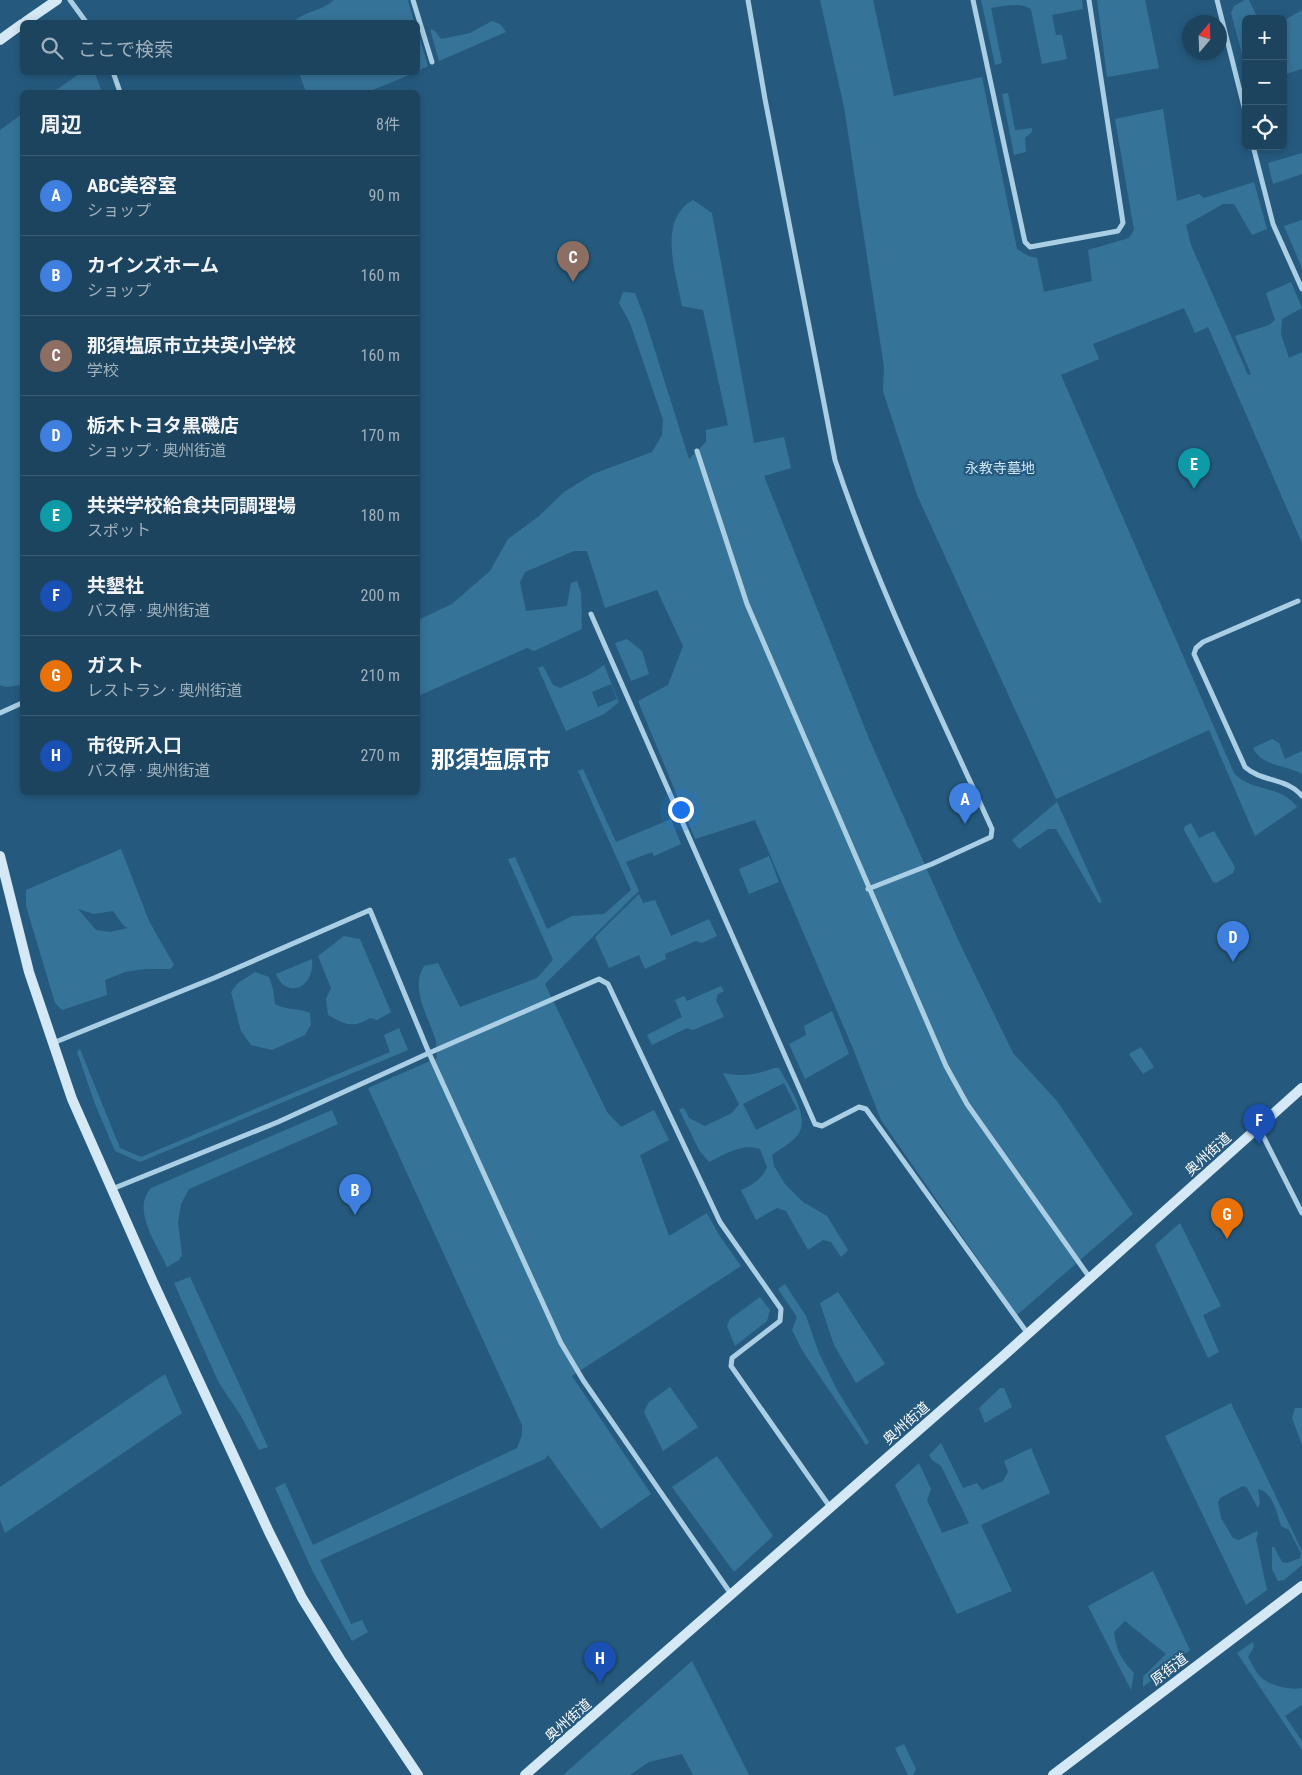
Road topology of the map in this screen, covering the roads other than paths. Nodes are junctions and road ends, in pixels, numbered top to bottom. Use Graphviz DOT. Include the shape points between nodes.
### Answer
graph roads {
  1 [pos="57,0"];
  2 [pos="70,0"];
  3 [pos="413,0"];
  4 [pos="748,0"];
  5 [pos="973,0"];
  6 [pos="1089,0"];
  7 [pos="1217,0"];
  8 [pos="28,20"];
  9 [pos="85,20"];
  10 [pos="419,20"];
  11 [pos="420,23"];
  12 [pos="20,26"];
  13 [pos="0,40"];
  14 [pos="432,62"];
  15 [pos="115,75"];
  16 [pos="119,90"];
  17 [pos="1243,105"];
  18 [pos="1255,150"];
  19 [pos="1302,289"];
  20 [pos="697,452"];
  21 [pos="1298,601"];
  22 [pos="591,614"];
  23 [pos="20,704"];
  24 [pos="0,713"];
  25 [pos="1302,796"];
  26 [pos="0,856"];
  27 [pos="868,889"];
  28 [pos="53,1043"];
  29 [pos="429,1053"];
  30 [pos="1302,1088"];
  31 [pos="1259,1127"];
  32 [pos="112,1189"];
  33 [pos="1302,1213"];
  34 [pos="1090,1278"];
  35 [pos="1028,1334"];
  36 [pos="830,1507"];
  37 [pos="1302,1586"];
  38 [pos="731,1594"];
  39 [pos="418,1775"];
  40 [pos="525,1775"];
  41 [pos="1053,1775"];
  1 -- 8 [label="street"];
  2 -- 9 [label="street"];
  3 -- 10 [label="street"];
  4 -- 27 [label="street" via="835,460 850,506 913,656 992,829 991,836"];
  5 -- 6 [label="street" via="1025,242 1030,247 1118,231 1123,223"];
  7 -- 17 [label="street"];
  11 -- 14 [label="street"];
  12 -- 13 [label="street"];
  15 -- 16 [label="street"];
  18 -- 19 [label="street" via="1273,224"];
  20 -- 27 [label="street" via="747,604"];
  21 -- 25 [label="street" via="1203,642 1194,654 1245,767 1251,773 1293,787"];
  22 -- 35 [label="street" via="815,1124 822,1126 859,1107 866,1109"];
  23 -- 24 [label="street"];
  26 -- 28 [label="street" via="28,972"];
  27 -- 34 [label="street" via="966,1104"];
  28 -- 29 [label="street" via="370,910"];
  28 -- 32 [label="street" via="72,1100"];
  29 -- 32 [label="street" via="278,1122"];
  29 -- 36 [label="street" via="599,978 608,984 720,1222 781,1309 780,1321 732,1358 731,1366"];
  29 -- 38 [label="street" via="562,1343 583,1380"];
  30 -- 31 [label="street, 奥州街道"];
  31 -- 33 [label="street"];
  31 -- 34 [label="street, 奥州街道"];
  32 -- 39 [label="street" via="302,1598"];
  34 -- 35 [label="street, 奥州街道"];
  35 -- 36 [label="street, 奥州街道"];
  36 -- 38 [label="street, 奥州街道"];
  37 -- 41 [label="street, 原街道"];
  38 -- 40 [label="street, 奥州街道"];
}
